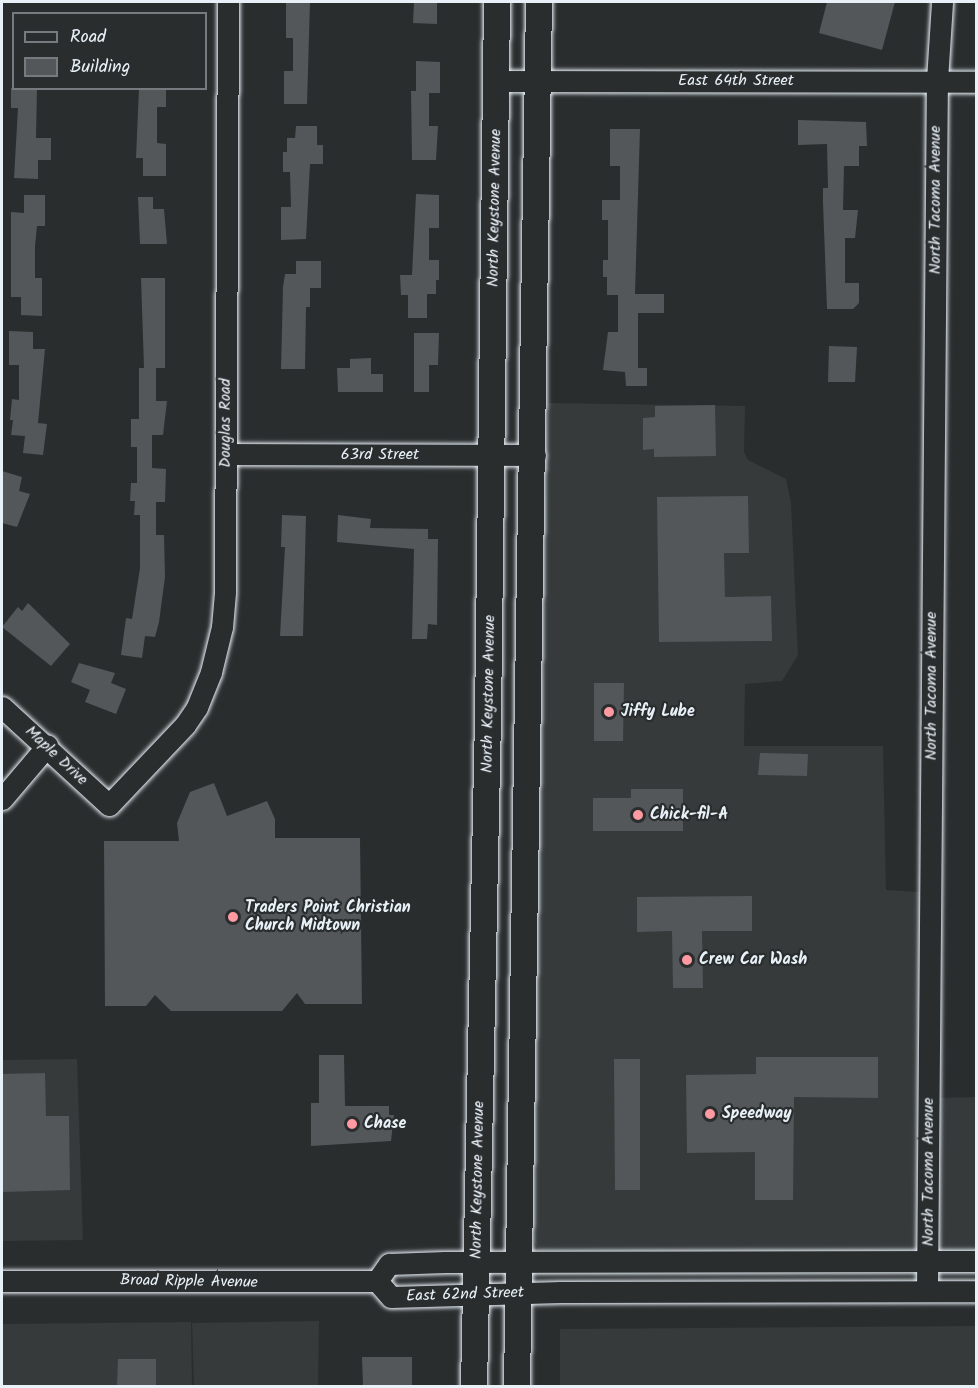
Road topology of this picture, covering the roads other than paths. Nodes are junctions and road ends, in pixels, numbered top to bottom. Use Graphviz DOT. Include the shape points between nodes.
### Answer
graph roads {
  1 [pos="228,2"];
  2 [pos="497,2"];
  3 [pos="539,2"];
  4 [pos="942,2"];
  5 [pos="937,80"];
  6 [pos="496,81"];
  7 [pos="539,81"];
  8 [pos="976,82"];
  9 [pos="226,454"];
  10 [pos="493,455"];
  11 [pos="535,455"];
  12 [pos="2,707"];
  13 [pos="47,746"];
  14 [pos="2,799"];
  15 [pos="110,806"];
  16 [pos="519,1261"];
  17 [pos="928,1261"];
  18 [pos="976,1261"];
  19 [pos="476,1262"];
  20 [pos="2,1281"];
  21 [pos="377,1281"];
  22 [pos="976,1291"];
  23 [pos="927,1292"];
  24 [pos="476,1294"];
  25 [pos="518,1294"];
  26 [pos="474,1386"];
  27 [pos="517,1386"];
  1 -- 9 [label="street, Douglas Road"];
  2 -- 6 [label="main road, North Keystone Avenue"];
  3 -- 7 [label="main road"];
  4 -- 5 [label="street, North Tacoma Avenue"];
  5 -- 7 [label="street, East 64th Street"];
  5 -- 8 [label="street, East 64th Street"];
  5 -- 17 [label="street, North Tacoma Avenue"];
  6 -- 7 [label="street, East 64th Street"];
  6 -- 10 [label="main road, North Keystone Avenue"];
  7 -- 11 [label="main road"];
  9 -- 10 [label="street, 63rd Street"];
  9 -- 15 [label="street, Douglas Road" via="225,600 212,672 185,725"];
  10 -- 11 [label="street, 63rd Street"];
  10 -- 19 [label="main road, North Keystone Avenue"];
  11 -- 16 [label="main road"];
  12 -- 13 [label="street, Maple Drive"];
  13 -- 14 [label="street"];
  13 -- 15 [label="street, Maple Drive"];
  16 -- 17 [label="street, East 62nd Street"];
  16 -- 19 [label="street, East 62nd Street"];
  16 -- 25 [label="main road"];
  17 -- 18 [label="street"];
  17 -- 23 [label="street, North Tacoma Avenue"];
  19 -- 21 [label="street, East 62nd Street" via="389,1264"];
  19 -- 24 [label="main road, North Keystone Avenue"];
  20 -- 21 [label="street, Broad Ripple Avenue"];
  21 -- 24 [label="street, East 62nd Street" via="391,1297"];
  22 -- 23 [label="street, East 62nd Street"];
  23 -- 25 [label="street, East 62nd Street"];
  24 -- 25 [label="street, East 62nd Street"];
  24 -- 26 [label="main road, North Keystone Avenue"];
  25 -- 27 [label="main road"];
}
